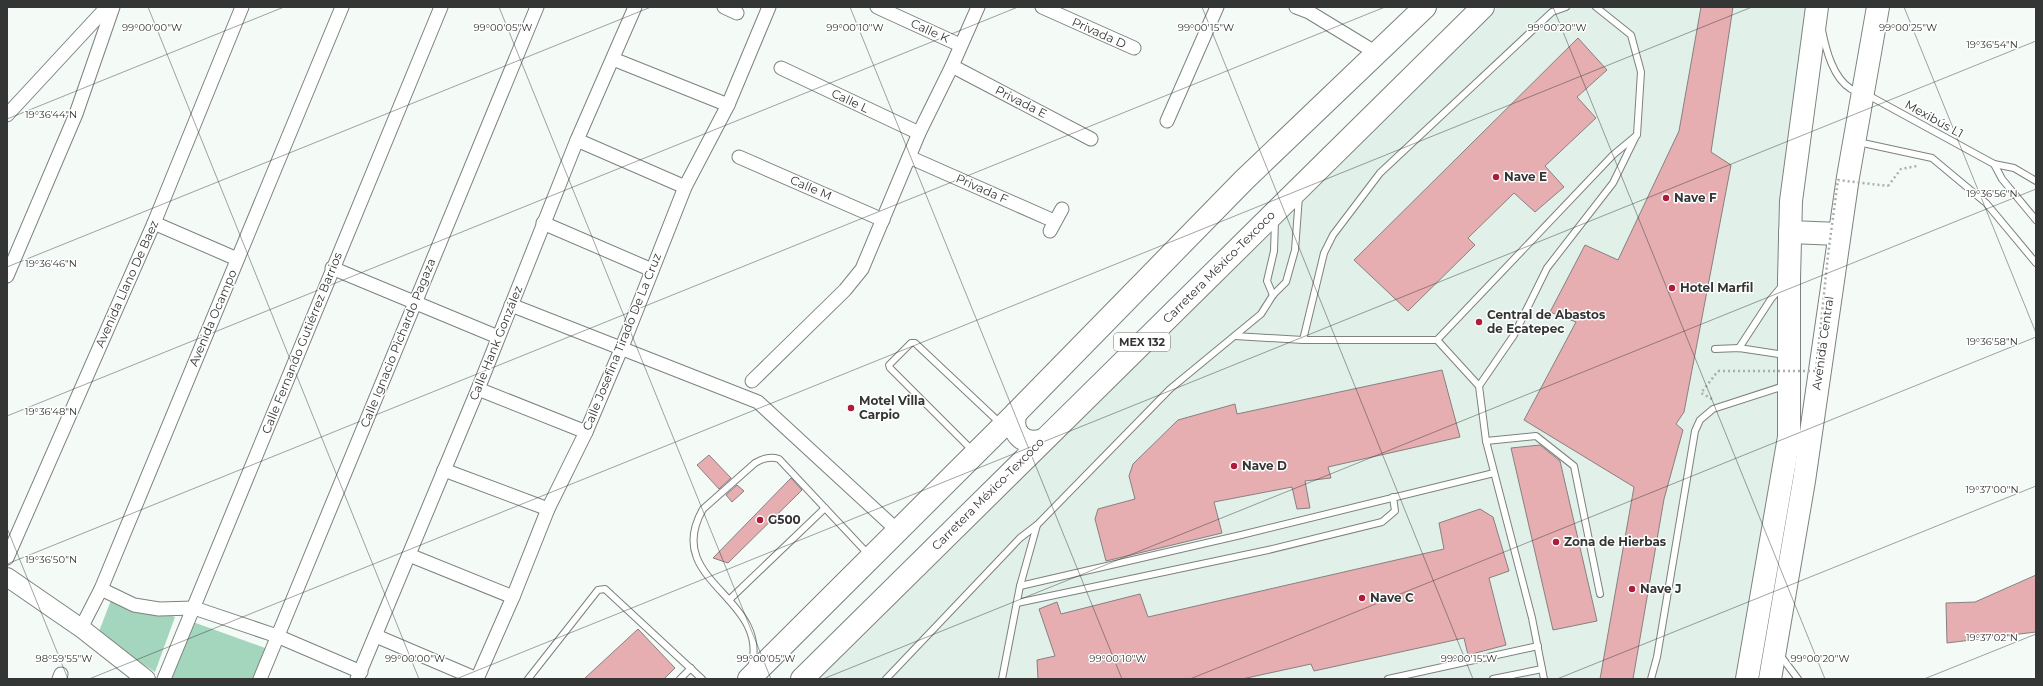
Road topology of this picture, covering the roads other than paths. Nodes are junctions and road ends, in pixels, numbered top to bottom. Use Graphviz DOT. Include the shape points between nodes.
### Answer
graph roads {
  1 [pos="107,7"];
  2 [pos="113,7"];
  3 [pos="242,7"];
  4 [pos="342,7"];
  5 [pos="441,7"];
  6 [pos="537,7"];
  7 [pos="635,7"];
  8 [pos="724,7"];
  9 [pos="769,7"];
  10 [pos="877,7"];
  11 [pos="978,7"];
  12 [pos="1042,7"];
  13 [pos="1218,7"];
  14 [pos="1296,7"];
  15 [pos="1425,7"];
  16 [pos="1566,7"];
  17 [pos="1596,7"];
  18 [pos="1817,7"];
  19 [pos="1824,7"];
  20 [pos="1878,7"];
  21 [pos="1889,7"];
  22 [pos="1484,8"];
  23 [pos="1310,10"];
  24 [pos="737,13"];
  25 [pos="1867,29"];
  26 [pos="960,45"];
  27 [pos="1134,48"];
  28 [pos="1378,54"];
  29 [pos="613,59"];
  30 [pos="952,66"];
  31 [pos="781,68"];
  32 [pos="1865,85"];
  33 [pos="728,105"];
  34 [pos="7,115"];
  35 [pos="1167,121"];
  36 [pos="919,133"];
  37 [pos="1636,134"];
  38 [pos="1091,139"];
  39 [pos="576,140"];
  40 [pos="1855,142"];
  41 [pos="739,157"];
  42 [pos="909,157"];
  43 [pos="1994,164"];
  44 [pos="2036,180"];
  45 [pos="685,187"];
  46 [pos="1300,187"];
  47 [pos="1062,209"];
  48 [pos="1274,212"];
  49 [pos="883,220"];
  50 [pos="2036,220"];
  51 [pos="154,223"];
  52 [pos="543,223"];
  53 [pos="1790,232"];
  54 [pos="1839,234"];
  55 [pos="237,259"];
  56 [pos="2036,263"];
  57 [pos="332,268"];
  58 [pos="652,270"];
  59 [pos="7,276"];
  60 [pos="1789,279"];
  61 [pos="1273,295"];
  62 [pos="415,302"];
  63 [pos="511,305"];
  64 [pos="1236,336"];
  65 [pos="498,337"];
  66 [pos="1303,340"];
  67 [pos="1437,340"];
  68 [pos="622,347"];
  69 [pos="1739,348"];
  70 [pos="1715,349"];
  71 [pos="1789,356"];
  72 [pos="752,381"];
  73 [pos="1790,384"];
  74 [pos="1479,386"];
  75 [pos="478,389"];
  76 [pos="1009,419"];
  77 [pos="586,432"];
  78 [pos="1043,440"];
  79 [pos="1486,441"];
  80 [pos="981,448"];
  81 [pos="1017,465"];
  82 [pos="444,470"];
  83 [pos="1494,473"];
  84 [pos="1393,497"];
  85 [pos="825,508"];
  86 [pos="548,509"];
  87 [pos="1037,525"];
  88 [pos="898,531"];
  89 [pos="408,555"];
  90 [pos="7,558"];
  91 [pos="871,558"];
  92 [pos="7,577"];
  93 [pos="1020,586"];
  94 [pos="100,589"];
  95 [pos="1600,594"];
  96 [pos="513,597"];
  97 [pos="729,600"];
  98 [pos="1017,603"];
  99 [pos="194,608"];
  100 [pos="81,628"];
  101 [pos="277,636"];
  102 [pos="376,636"];
  103 [pos="1538,646"];
  104 [pos="1775,648"];
  105 [pos="691,668"];
  106 [pos="1542,669"];
  107 [pos="359,676"];
  108 [pos="1417,676"];
  109 [pos="146,679"];
  110 [pos="164,679"];
  111 [pos="260,679"];
  112 [pos="477,679"];
  113 [pos="528,679"];
  114 [pos="680,679"];
  115 [pos="702,679"];
  116 [pos="748,679"];
  117 [pos="802,679"];
  118 [pos="886,679"];
  119 [pos="1002,679"];
  120 [pos="1388,679"];
  121 [pos="1493,679"];
  122 [pos="1544,679"];
  123 [pos="1651,679"];
  124 [pos="1747,679"];
  125 [pos="1770,679"];
  126 [pos="1798,679"];
  1 -- 34 [label="street"];
  2 -- 59 [label="street" via="76,114"];
  3 -- 51 [label="street, Avenida Llano De Baez"];
  4 -- 55 [label="street, Avenida Ocampo"];
  5 -- 57 [label="street, Calle Fernando Gutiérrez Barrios"];
  6 -- 62 [label="street, Calle Ignacio Pichardo Pagaza"];
  7 -- 29 [label="street, Calle Hank González"];
  8 -- 24 [label="street"];
  9 -- 33 [label="street, Calle Josefina Tirado De La Cruz"];
  10 -- 26 [label="street, Calle K"];
  11 -- 26 [label="street"];
  12 -- 27 [label="street, Privada D"];
  13 -- 35 [label="street"];
  14 -- 23 [label="street"];
  15 -- 28 [label="highway, MEX 132"];
  16 -- 66 [label="lane" via="1552,12 1380,173 1333,235 1324,253"];
  17 -- 37 [label="lane" via="1631,35 1640,72"];
  18 -- 53 [label="highway" via="1791,200"];
  19 -- 32 [label="lane, Mexibús L1" via="1821,25 1827,54 1837,74 1852,90"];
  20 -- 32 [label="highway, Avenida Central"];
  21 -- 32 [label="highway"];
  22 -- 46 [label="highway, Carretera México-Texcoco / MEX 132"];
  23 -- 28 [label="street"];
  25 -- 32 [label="lane" via="1860,72"];
  26 -- 30 [label="street"];
  28 -- 76 [label="highway, MEX 132" via="1244,180"];
  29 -- 33 [label="street"];
  29 -- 39 [label="street, Calle Hank González"];
  30 -- 36 [label="street"];
  30 -- 38 [label="street, Privada E"];
  31 -- 36 [label="street, Calle L"];
  32 -- 40 [label="highway, Avenida Central"];
  32 -- 43 [label="lane, Mexibús L1"];
  33 -- 45 [label="street, Calle Josefina Tirado De La Cruz"];
  36 -- 42 [label="street"];
  37 -- 67 [label="lane"];
  37 -- 74 [label="lane" via="1613,183 1547,268 1514,335"];
  39 -- 45 [label="street"];
  39 -- 52 [label="street, Calle Hank González"];
  40 -- 54 [label="highway, Avenida Central"];
  40 -- 56 [label="lane" via="1932,158 1986,203"];
  41 -- 49 [label="street, Calle M"];
  42 -- 47 [label="street, Privada F" via="1052,226"];
  42 -- 49 [label="street"];
  43 -- 44 [label="lane, Mexibús L1" via="2014,168"];
  43 -- 50 [label="lane" via="2002,180"];
  45 -- 58 [label="street, Calle Josefina Tirado De La Cruz"];
  46 -- 48 [label="highway, Carretera México-Texcoco / MEX 132"];
  46 -- 61 [label="lane" via="1294,252 1286,282"];
  48 -- 61 [label="lane" via="1274,251 1267,281"];
  48 -- 78 [label="highway, Carretera México-Texcoco / MEX 132"];
  49 -- 72 [label="street" via="862,269 855,279"];
  51 -- 55 [label="street"];
  51 -- 90 [label="street, Avenida Llano De Baez"];
  52 -- 58 [label="street"];
  52 -- 63 [label="street, Calle Hank González"];
  53 -- 54 [label="highway"];
  53 -- 60 [label="highway"];
  54 -- 104 [label="highway, Avenida Central" via="1804,481"];
  55 -- 94 [label="street, Avenida Ocampo"];
  57 -- 62 [label="street"];
  57 -- 99 [label="street, Calle Fernando Gutiérrez Barrios"];
  58 -- 68 [label="street, Calle Josefina Tirado De La Cruz"];
  60 -- 69 [label="lane" via="1772,299"];
  60 -- 71 [label="highway"];
  61 -- 64 [label="lane" via="1261,314"];
  62 -- 65 [label="street"];
  62 -- 101 [label="street, Calle Ignacio Pichardo Pagaza"];
  63 -- 65 [label="street, Calle Hank González"];
  63 -- 68 [label="street"];
  64 -- 66 [label="lane"];
  64 -- 87 [label="lane" via="1170,389"];
  65 -- 75 [label="street, Calle Hank González"];
  66 -- 67 [label="lane"];
  67 -- 74 [label="lane"];
  68 -- 77 [label="street, Calle Josefina Tirado De La Cruz"];
  68 -- 88 [label="street" via="758,402"];
  69 -- 70 [label="lane"];
  69 -- 71 [label="lane"];
  71 -- 73 [label="highway"];
  73 -- 123 [label="lane" via="1713,409 1697,425 1657,658"];
  73 -- 124 [label="highway" via="1789,437"];
  74 -- 79 [label="lane"];
  75 -- 77 [label="street"];
  75 -- 82 [label="street, Calle Hank González"];
  76 -- 78 [label="highway" via="1019,436 1031,442"];
  76 -- 80 [label="highway, MEX 132"];
  76 -- 80 [label="lane" via="915,343 911,343 889,365"];
  77 -- 86 [label="street, Calle Josefina Tirado De La Cruz"];
  78 -- 81 [label="highway, Carretera México-Texcoco / MEX 132"];
  79 -- 83 [label="lane"];
  79 -- 95 [label="lane" via="1536,436 1574,466"];
  80 -- 81 [label="highway" via="999,439 1010,443 1017,453"];
  80 -- 88 [label="highway, MEX 132"];
  81 -- 117 [label="highway, Carretera México-Texcoco / MEX 132"];
  82 -- 86 [label="street"];
  82 -- 89 [label="street, Calle Hank González"];
  83 -- 84 [label="lane"];
  83 -- 103 [label="lane"];
  84 -- 93 [label="lane"];
  84 -- 98 [label="lane" via="1395,511 1382,522 1268,550"];
  85 -- 91 [label="lane"];
  85 -- 97 [label="lane"];
  85 -- 97 [label="lane" via="780,459 770,457 755,463 703,509 694,532 696,557 705,574"];
  86 -- 96 [label="street, Calle Josefina Tirado De La Cruz"];
  87 -- 93 [label="lane"];
  87 -- 118 [label="lane" via="1020,538"];
  88 -- 91 [label="highway, MEX 132"];
  89 -- 96 [label="street"];
  89 -- 102 [label="street, Calle Hank González"];
  91 -- 116 [label="highway, MEX 132"];
  92 -- 100 [label="main road"];
  93 -- 98 [label="lane"];
  94 -- 99 [label="street" via="134,604 159,608"];
  94 -- 100 [label="street, Avenida Ocampo"];
  96 -- 112 [label="street, Calle Josefina Tirado De La Cruz"];
  97 -- 116 [label="lane" via="741,614 751,634 753,655"];
  98 -- 119 [label="lane"];
  99 -- 101 [label="street"];
  99 -- 110 [label="street, Calle Fernando Gutiérrez Barrios"];
  100 -- 109 [label="main road"];
  101 -- 107 [label="street"];
  101 -- 111 [label="street, Calle Ignacio Pichardo Pagaza"];
  102 -- 107 [label="street, Calle Hank González"];
  102 -- 112 [label="street"];
  103 -- 106 [label="lane"];
  103 -- 108 [label="lane"];
  104 -- 125 [label="highway, Avenida Central"];
  104 -- 126 [label="lane"];
  105 -- 113 [label="lane" via="601,588"];
  105 -- 114 [label="lane"];
  105 -- 115 [label="lane"];
  106 -- 121 [label="lane"];
  106 -- 122 [label="lane"];
  108 -- 120 [label="lane"];
}
